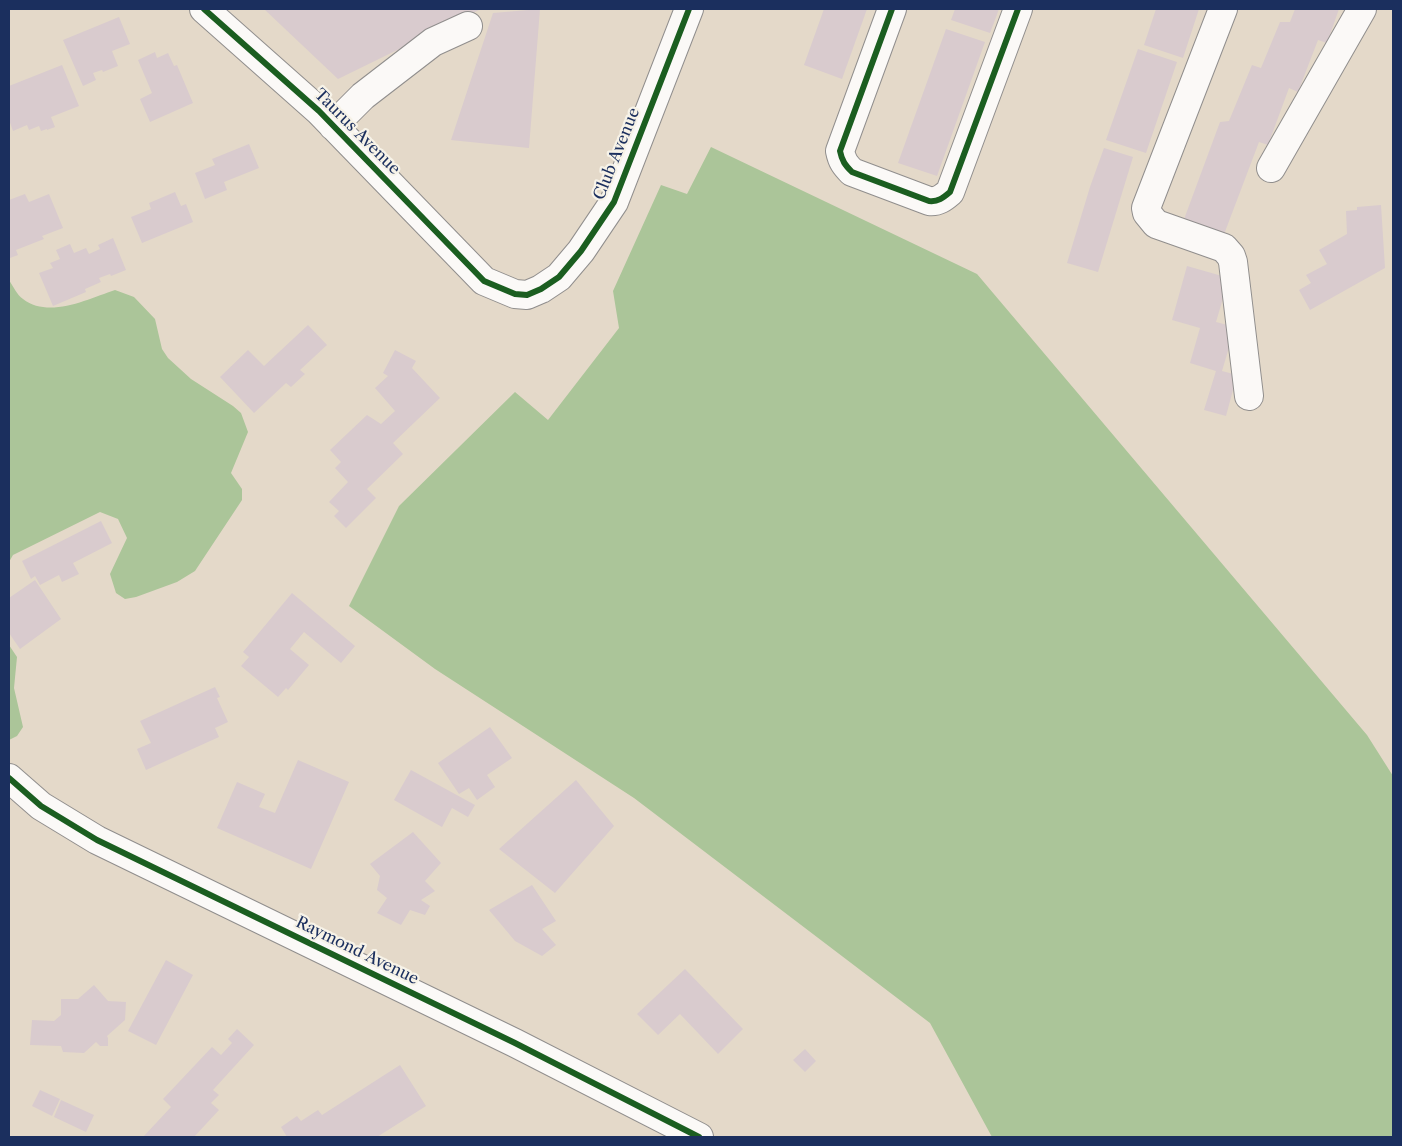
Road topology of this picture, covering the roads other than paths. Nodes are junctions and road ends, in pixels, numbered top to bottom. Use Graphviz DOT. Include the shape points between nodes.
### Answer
graph roads {
  1 [pos="204,9"];
  2 [pos="688,9"];
  3 [pos="892,9"];
  4 [pos="1018,9"];
  5 [pos="1223,9"];
  6 [pos="1362,9"];
  7 [pos="468,26"];
  8 [pos="332,126"];
  9 [pos="1271,168"];
  10 [pos="484,281"];
  11 [pos="1249,396"];
  12 [pos="9,778"];
  13 [pos="700,1137"];
  1 -- 8 [label="street, Taurus Avenue"];
  2 -- 10 [label="street, Club Avenue" via="614,202 581,251 558,277 527,295 515,294"];
  3 -- 4 [label="street" via="840,151 841,158 852,172 936,202 950,192"];
  5 -- 11 [label="street" via="1146,208 1156,224 1224,248 1231,256"];
  6 -- 9 [label="street"];
  7 -- 8 [label="street" via="433,42 363,96"];
  8 -- 10 [label="street, Taurus Avenue"];
  12 -- 13 [label="street, Raymond Avenue" via="41,806 96,840 515,1043"];
}
